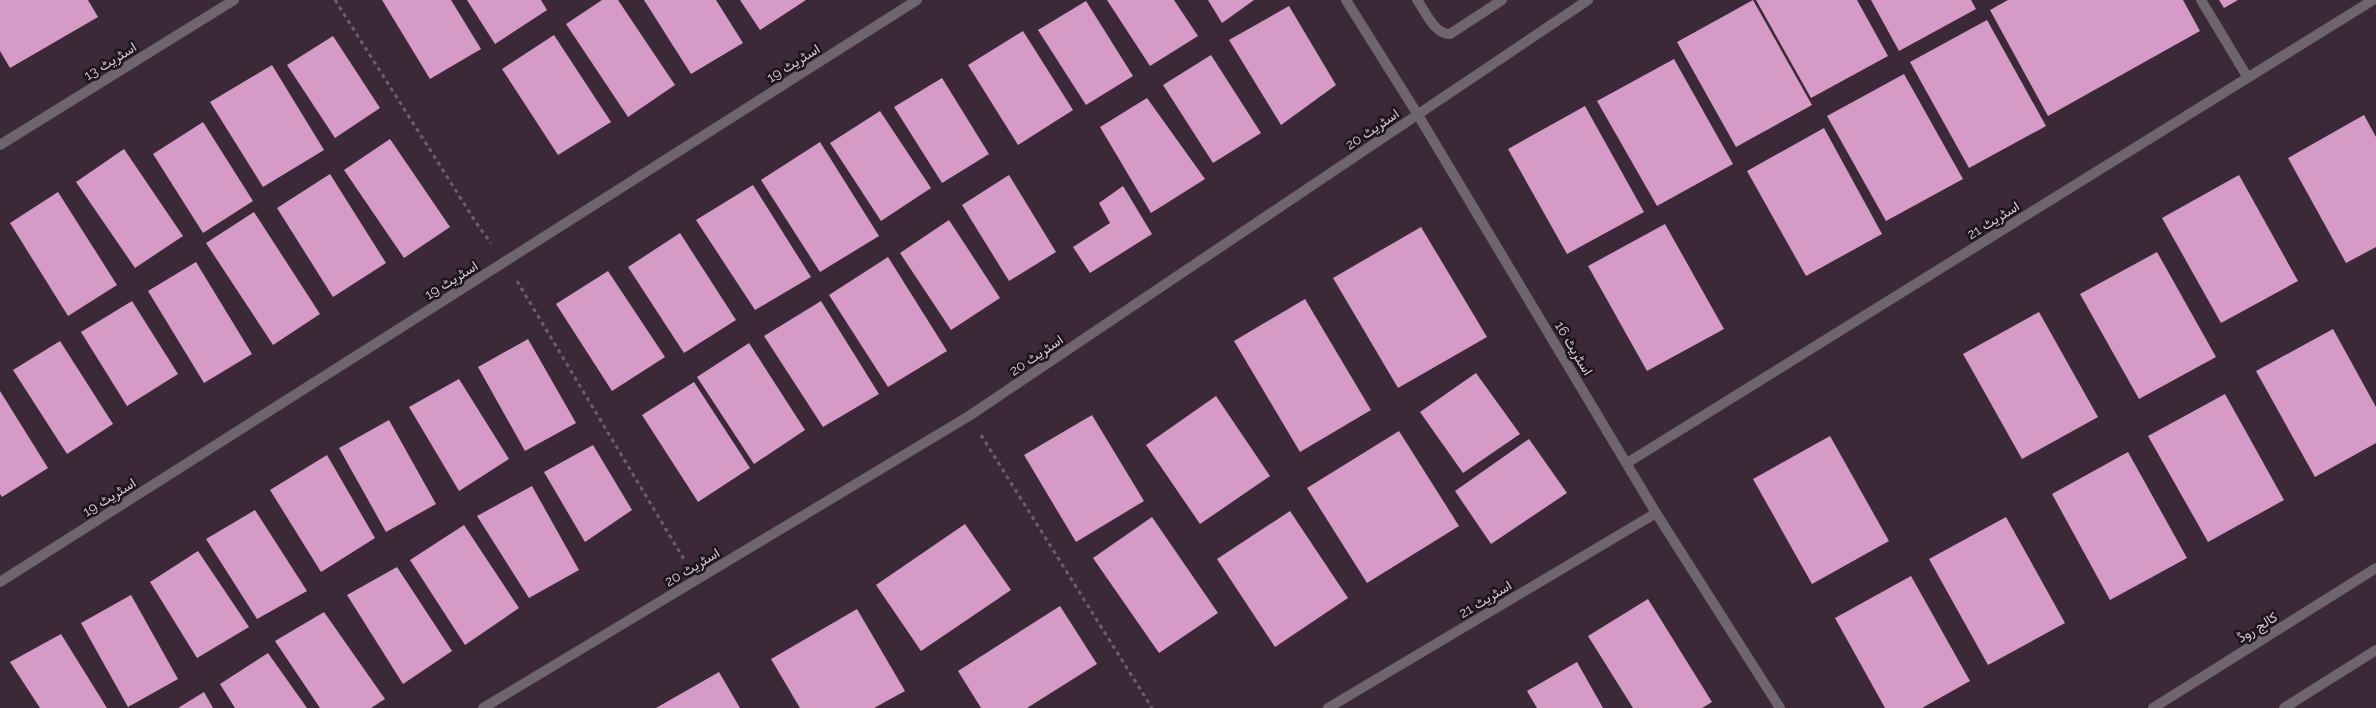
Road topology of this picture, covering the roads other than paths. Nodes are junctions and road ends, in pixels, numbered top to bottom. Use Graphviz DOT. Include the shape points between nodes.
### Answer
graph roads {
  1 [pos="234,0"];
  2 [pos="917,0"];
  3 [pos="1346,0"];
  4 [pos="1417,0"];
  5 [pos="1502,0"];
  6 [pos="1588,0"];
  7 [pos="2201,0"];
  8 [pos="2373,0"];
  9 [pos="2248,78"];
  10 [pos="1418,115"];
  11 [pos="0,145"];
  12 [pos="1626,463"];
  13 [pos="1656,513"];
  14 [pos="2376,568"];
  15 [pos="0,582"];
  16 [pos="2376,650"];
  17 [pos="483,708"];
  18 [pos="1328,708"];
  19 [pos="1780,708"];
  20 [pos="2153,708"];
  21 [pos="2284,708"];
  1 -- 11 [label="street, اسٹریٹ 13"];
  2 -- 15 [label="street, اسٹریٹ 19"];
  3 -- 10 [label="street, اسٹریٹ 16"];
  4 -- 5 [label="street" via="1438,31 1445,34 1450,34"];
  6 -- 10 [label="street, اسٹریٹ 20"];
  7 -- 9 [label="street"];
  8 -- 9 [label="street, اسٹریٹ 21"];
  9 -- 12 [label="street, اسٹریٹ 21"];
  10 -- 12 [label="street, اسٹریٹ 16"];
  10 -- 17 [label="street, اسٹریٹ 20" via="969,416"];
  12 -- 13 [label="street, اسٹریٹ 16"];
  13 -- 18 [label="street, اسٹریٹ 21"];
  13 -- 19 [label="street, اسٹریٹ 16"];
  14 -- 20 [label="street, کالج روڈ"];
  16 -- 21 [label="street"];
}
